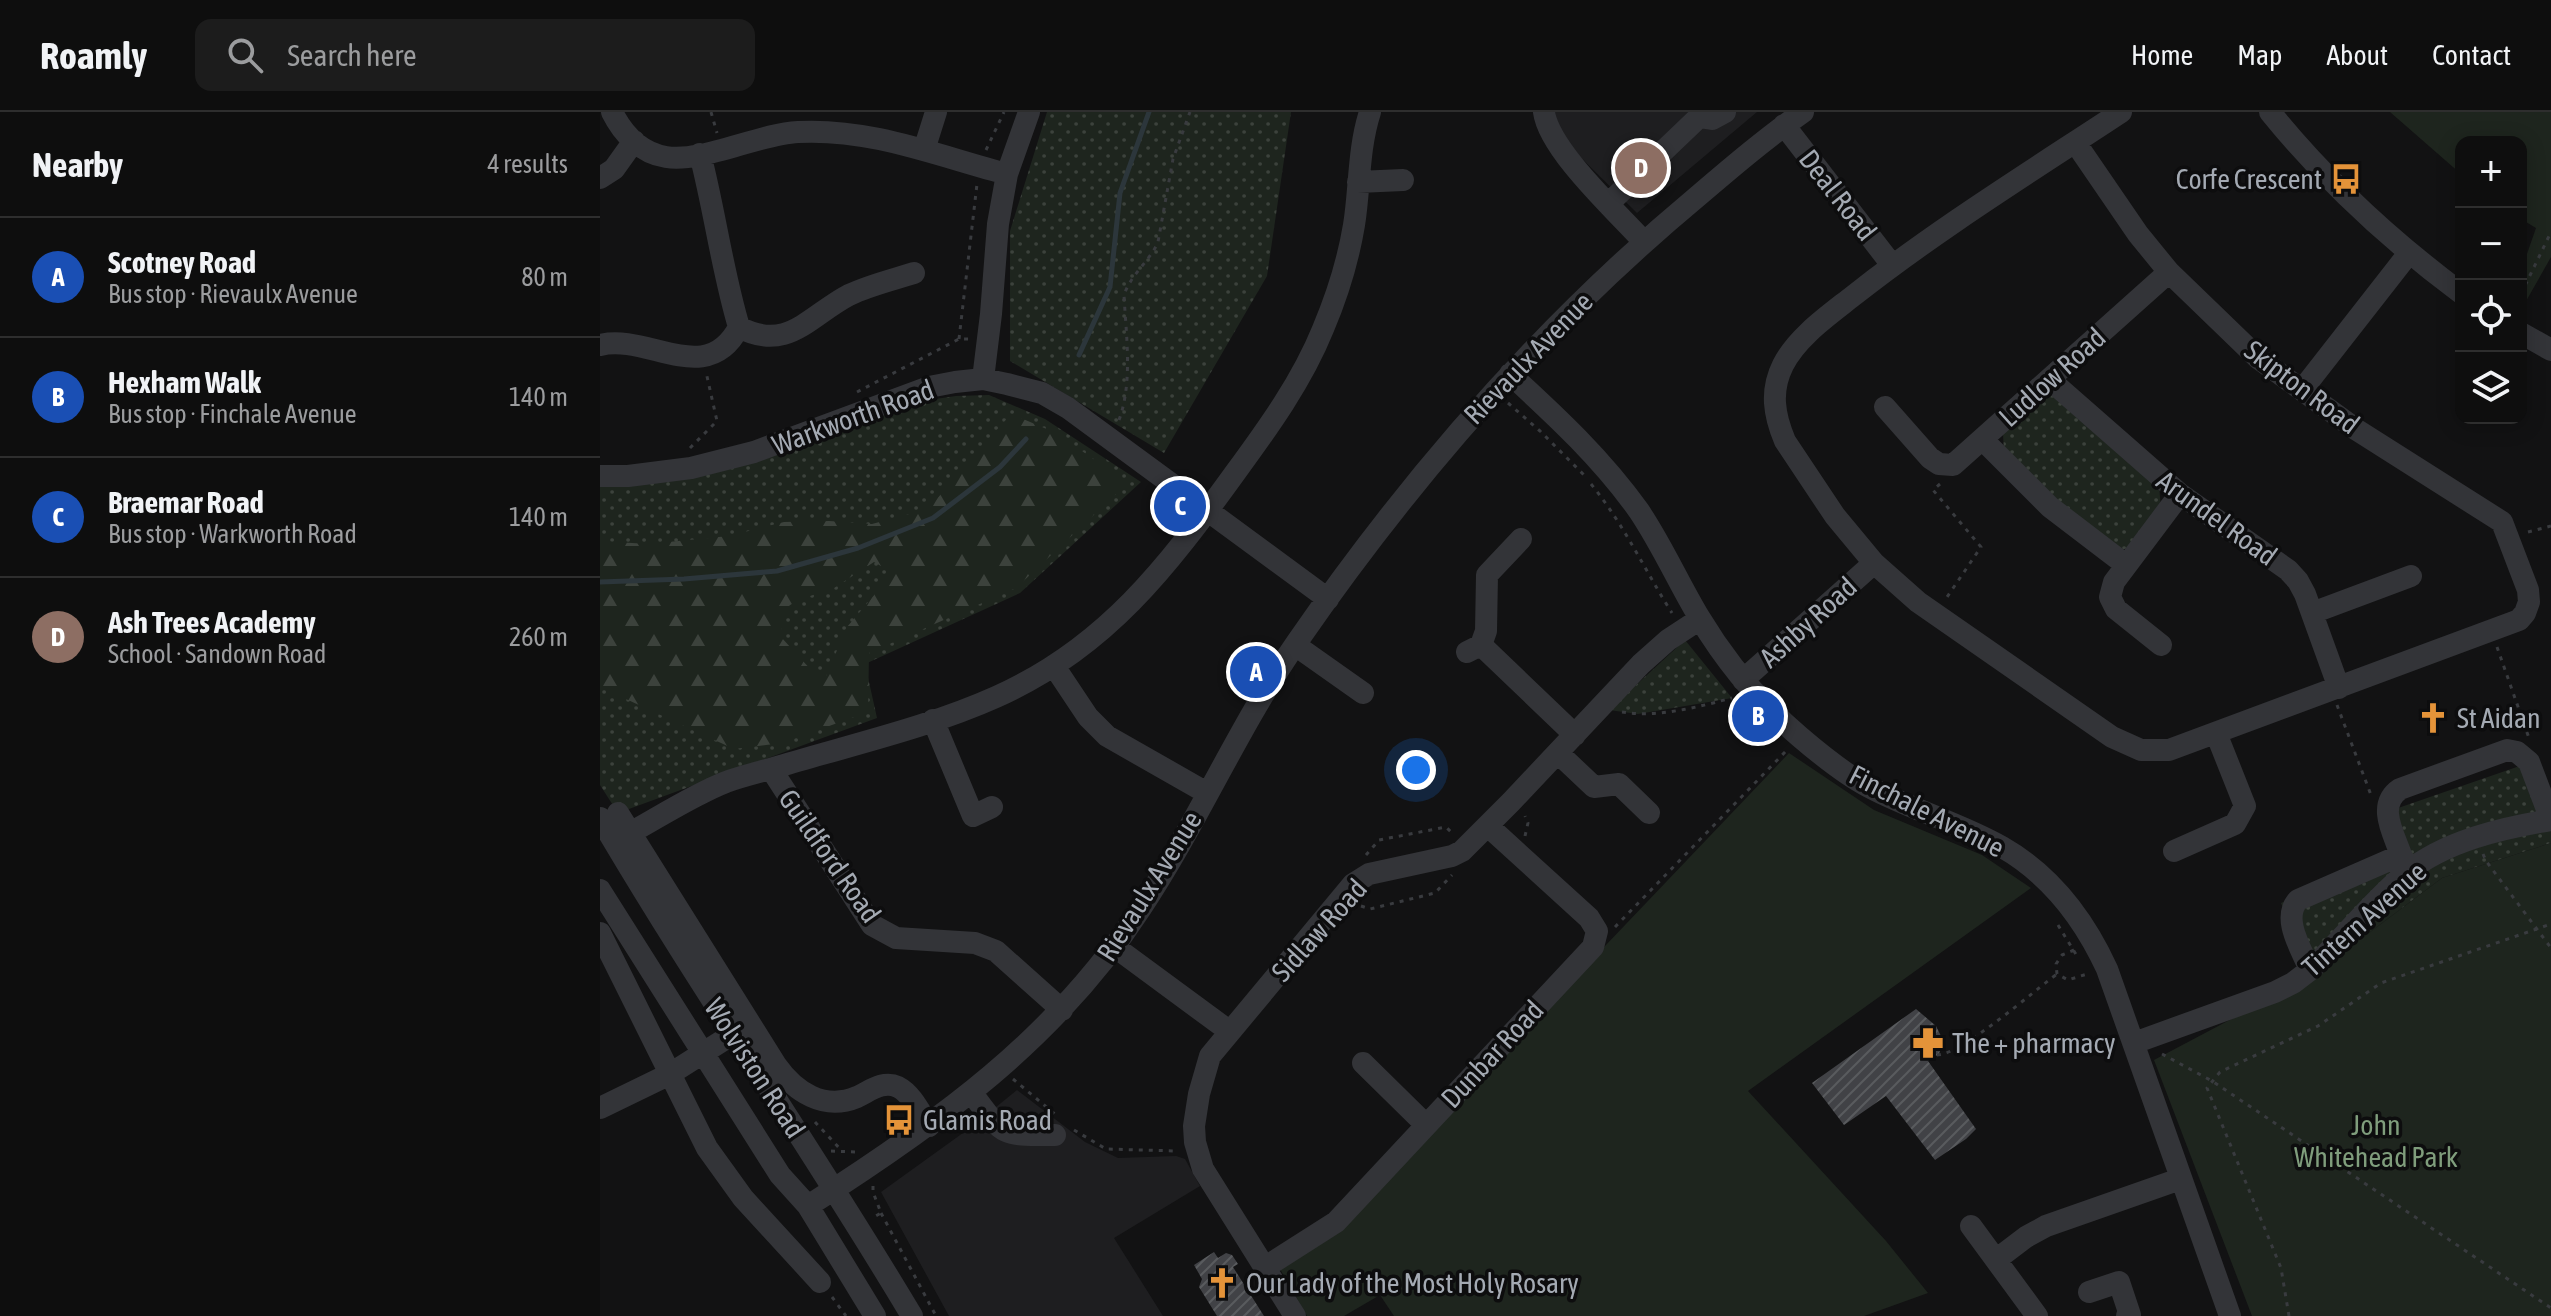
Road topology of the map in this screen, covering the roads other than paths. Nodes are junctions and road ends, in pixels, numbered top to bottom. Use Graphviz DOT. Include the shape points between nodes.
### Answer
graph roads {
  1 [pos="612,112"];
  2 [pos="936,112"];
  3 [pos="1029,112"];
  4 [pos="1370,112"];
  5 [pos="1544,112"];
  6 [pos="1725,112"];
  7 [pos="1803,112"];
  8 [pos="2121,112"];
  9 [pos="2270,112"];
  10 [pos="1698,114"];
  11 [pos="778,123"];
  12 [pos="1784,125"];
  13 [pos="634,141"];
  14 [pos="2075,142"];
  15 [pos="924,150"];
  16 [pos="700,154"];
  17 [pos="1007,174"];
  18 [pos="600,178"];
  19 [pos="1406,180"];
  20 [pos="1358,182"];
  21 [pos="1609,203"];
  22 [pos="1644,242"];
  23 [pos="2409,253"];
  24 [pos="1892,265"];
  25 [pos="2169,272"];
  26 [pos="914,273"];
  27 [pos="886,281"];
  28 [pos="2455,288"];
  29 [pos="892,304"];
  30 [pos="739,327"];
  31 [pos="2527,336"];
  32 [pos="600,345"];
  33 [pos="2551,350"];
  34 [pos="1510,374"];
  35 [pos="983,379"];
  36 [pos="2050,380"];
  37 [pos="2302,390"];
  38 [pos="1885,407"];
  39 [pos="1982,439"];
  40 [pos="600,476"];
  41 [pos="2180,494"];
  42 [pos="1208,510"];
  43 [pos="1521,539"];
  44 [pos="1874,563"];
  45 [pos="2120,573"];
  46 [pos="2411,576"];
  47 [pos="1328,599"];
  48 [pos="2312,613"];
  49 [pos="1691,625"];
  50 [pos="1295,645"];
  51 [pos="2161,645"];
  52 [pos="1054,666"];
  53 [pos="1733,689"];
  54 [pos="2335,689"];
  55 [pos="1363,693"];
  56 [pos="933,720"];
  57 [pos="2216,733"];
  58 [pos="1575,735"];
  59 [pos="1558,753"];
  60 [pos="771,769"];
  61 [pos="1207,793"];
  62 [pos="992,807"];
  63 [pos="1649,813"];
  64 [pos="2550,813"];
  65 [pos="616,821"];
  66 [pos="1488,826"];
  67 [pos="2174,851"];
  68 [pos="2405,863"];
  69 [pos="600,890"];
  70 [pos="600,933"];
  71 [pos="1115,947"];
  72 [pos="2310,970"];
  73 [pos="1062,1010"];
  74 [pos="1229,1031"];
  75 [pos="733,1034"];
  76 [pos="2144,1040"];
  77 [pos="703,1054"];
  78 [pos="1363,1063"];
  79 [pos="670,1074"];
  80 [pos="971,1092"];
  81 [pos="600,1108"];
  82 [pos="1060,1125"];
  83 [pos="1426,1125"];
  84 [pos="929,1126"];
  85 [pos="2180,1179"];
  86 [pos="835,1188"];
  87 [pos="808,1206"];
  88 [pos="1971,1226"];
  89 [pos="1997,1259"];
  90 [pos="1264,1268"];
  91 [pos="820,1282"];
  92 [pos="2089,1292"];
  93 [pos="2029,1313"];
  94 [pos="875,1316"];
  95 [pos="912,1316"];
  96 [pos="1295,1316"];
  97 [pos="2129,1316"];
  98 [pos="2230,1316"];
  1 -- 13 [label="street"];
  2 -- 15 [label="street"];
  3 -- 17 [label="street"];
  4 -- 20 [label="street"];
  5 -- 21 [label="street" via="1563,154"];
  6 -- 10 [label="street" via="1712,119"];
  7 -- 12 [label="street, Rievaulx Avenue"];
  8 -- 14 [label="street"];
  9 -- 23 [label="street" via="2337,189"];
  10 -- 21 [label="street"];
  11 -- 15 [label="street" via="800,132 855,134"];
  11 -- 16 [label="street"];
  12 -- 22 [label="street, Rievaulx Avenue"];
  12 -- 24 [label="street, Deal Road"];
  13 -- 16 [label="street" via="663,156"];
  13 -- 18 [label="street" via="614,169"];
  14 -- 24 [label="street"];
  14 -- 25 [label="street, Skipton Road"];
  15 -- 17 [label="street"];
  16 -- 30 [label="street"];
  17 -- 35 [label="street"];
  19 -- 20 [label="street"];
  20 -- 42 [label="street" via="1344,268 1323,331 1260,440"];
  21 -- 22 [label="street"];
  22 -- 34 [label="street, Rievaulx Avenue"];
  23 -- 28 [label="street"];
  23 -- 37 [label="street"];
  24 -- 44 [label="street" via="1796,346 1775,389 1777,423 1785,441"];
  25 -- 36 [label="street, Ludlow Road"];
  25 -- 37 [label="street, Skipton Road" via="2258,358"];
  26 -- 27 [label="street"];
  27 -- 29 [label="street"];
  27 -- 30 [label="street" via="846,297 777,337"];
  30 -- 32 [label="street" via="715,353 702,356 681,357 622,342"];
  31 -- 33 [label="street"];
  34 -- 47 [label="street, Rievaulx Avenue" via="1451,439"];
  34 -- 49 [label="street, Finchale Avenue" via="1619,484 1660,545"];
  35 -- 40 [label="street, Warkworth Road" via="929,387 754,452 691,468"];
  35 -- 42 [label="street, Warkworth Road" via="1042,393"];
  36 -- 39 [label="street, Ludlow Road"];
  36 -- 41 [label="street, Arundel Road"];
  37 -- 54 [label="street, Skipton Road" via="2502,522 2528,590 2529,602 2519,620"];
  38 -- 39 [label="street, Ludlow Road" via="1939,464 1953,465"];
  39 -- 45 [label="street"];
  41 -- 45 [label="street"];
  41 -- 48 [label="street, Arundel Road" via="2288,570"];
  42 -- 47 [label="street, Warkworth Road"];
  42 -- 52 [label="street" via="1157,577 1101,632"];
  43 -- 58 [label="street" via="1487,575 1486,631 1474,648"];
  44 -- 53 [label="street, Ashby Road"];
  44 -- 57 [label="street" via="1918,602 2112,737 2141,750 2169,750"];
  45 -- 51 [label="street" via="2110,597 2116,609"];
  46 -- 48 [label="street"];
  47 -- 50 [label="street, Rievaulx Avenue"];
  48 -- 54 [label="street, Arundel Road"];
  49 -- 53 [label="street, Finchale Avenue"];
  49 -- 58 [label="street, Sidlaw Road" via="1641,664"];
  50 -- 55 [label="street"];
  50 -- 61 [label="street, Rievaulx Avenue"];
  52 -- 56 [label="street" via="996,697"];
  52 -- 61 [label="street" via="1107,736"];
  53 -- 76 [label="street, Finchale Avenue" via="1766,706 1792,747 2002,847 2047,881 2094,941"];
  54 -- 57 [label="street"];
  56 -- 60 [label="street"];
  56 -- 62 [label="street" via="973,816"];
  57 -- 67 [label="street" via="2245,806 2235,824"];
  58 -- 59 [label="street, Sidlaw Road"];
  59 -- 63 [label="street" via="1594,787 1619,784"];
  59 -- 66 [label="street, Sidlaw Road"];
  60 -- 65 [label="street"];
  60 -- 73 [label="street, Guildford Road" via="872,925 896,938 975,943 996,951"];
  61 -- 71 [label="street, Rievaulx Avenue"];
  64 -- 68 [label="street, Tintern Avenue"];
  64 -- 68 [label="street, Tintern Avenue" via="2529,762 2507,750 2392,794 2387,814"];
  65 -- 75 [label="street, Wolviston Road"];
  65 -- 84 [label="street" via="790,1084 834,1102 878,1086 894,1086"];
  66 -- 74 [label="street, Sidlaw Road" via="1452,856 1369,874 1353,886"];
  66 -- 83 [label="street, Dunbar Road" via="1597,931 1593,947"];
  68 -- 72 [label="street, Tintern Avenue"];
  68 -- 72 [label="street" via="2298,900 2289,918"];
  69 -- 77 [label="street"];
  70 -- 79 [label="street"];
  71 -- 73 [label="street, Rievaulx Avenue"];
  71 -- 74 [label="street"];
  72 -- 76 [label="street, Tintern Avenue" via="2275,992"];
  73 -- 80 [label="street, Rievaulx Avenue"];
  74 -- 90 [label="street, Sidlaw Road" via="1205,1066 1194,1126 1197,1152"];
  75 -- 77 [label="street"];
  75 -- 86 [label="street, Wolviston Road"];
  76 -- 85 [label="street, Finchale Avenue"];
  77 -- 79 [label="street"];
  77 -- 87 [label="street" via="780,1175"];
  78 -- 83 [label="street"];
  79 -- 81 [label="street"];
  79 -- 91 [label="street" via="707,1148 743,1198 779,1222"];
  80 -- 82 [label="street" via="1007,1134"];
  80 -- 84 [label="street, Rievaulx Avenue"];
  83 -- 90 [label="street, Dunbar Road" via="1336,1222"];
  84 -- 86 [label="street, Rievaulx Avenue"];
  85 -- 89 [label="street" via="2046,1226"];
  85 -- 98 [label="street, Finchale Avenue"];
  86 -- 87 [label="street, Rievaulx Avenue"];
  86 -- 95 [label="street, Wolviston Road"];
  87 -- 94 [label="street"];
  88 -- 89 [label="street"];
  89 -- 93 [label="street"];
  90 -- 96 [label="street, Sidlaw Road"];
  92 -- 97 [label="street" via="2119,1282"];
}
